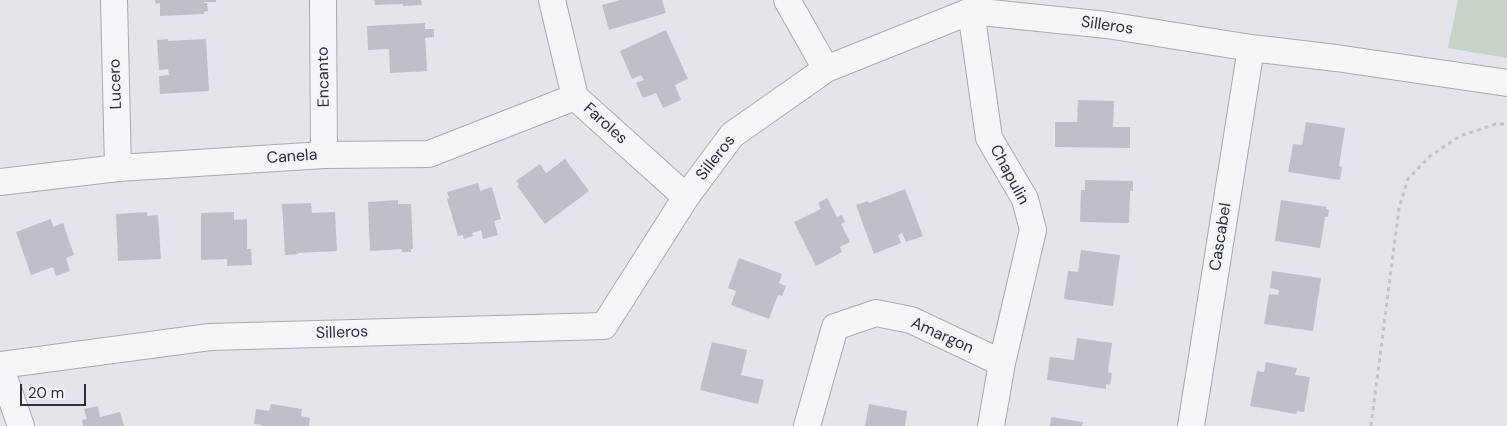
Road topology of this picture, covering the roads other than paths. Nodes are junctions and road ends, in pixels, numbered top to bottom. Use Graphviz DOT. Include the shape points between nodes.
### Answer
graph roads {
  1 [pos="114,0"];
  2 [pos="323,0"];
  3 [pos="552,0"];
  4 [pos="787,0"];
  5 [pos="971,11"];
  6 [pos="1251,48"];
  7 [pos="826,69"];
  8 [pos="1507,83"];
  9 [pos="575,97"];
  10 [pos="324,155"];
  11 [pos="118,168"];
  12 [pos="0,182"];
  13 [pos="686,197"];
  14 [pos="1002,363"];
  15 [pos="0,365"];
  16 [pos="21,426"];
  17 [pos="807,426"];
  18 [pos="991,426"];
  19 [pos="1191,426"];
  1 -- 11 [label="street, Lucero"];
  2 -- 10 [label="street, Encanto"];
  3 -- 9 [label="street, Faroles"];
  4 -- 7 [label="street"];
  5 -- 6 [label="street, Silleros" via="1107,25"];
  5 -- 7 [label="street, Silleros"];
  5 -- 14 [label="street, Chapulin" via="989,138 1025,199 1033,230"];
  6 -- 8 [label="street, Silleros"];
  6 -- 19 [label="street, Cascabel"];
  7 -- 13 [label="street, Silleros" via="732,135"];
  9 -- 10 [label="street, Canela" via="429,154"];
  9 -- 13 [label="street, Faroles"];
  10 -- 11 [label="street, Canela"];
  11 -- 12 [label="street, Canela"];
  13 -- 15 [label="street, Silleros" via="604,326 210,337"];
  14 -- 17 [label="street, Amargon" via="911,320 876,313 835,327"];
  14 -- 18 [label="street, Chapulin"];
  15 -- 16 [label="street"];
}
